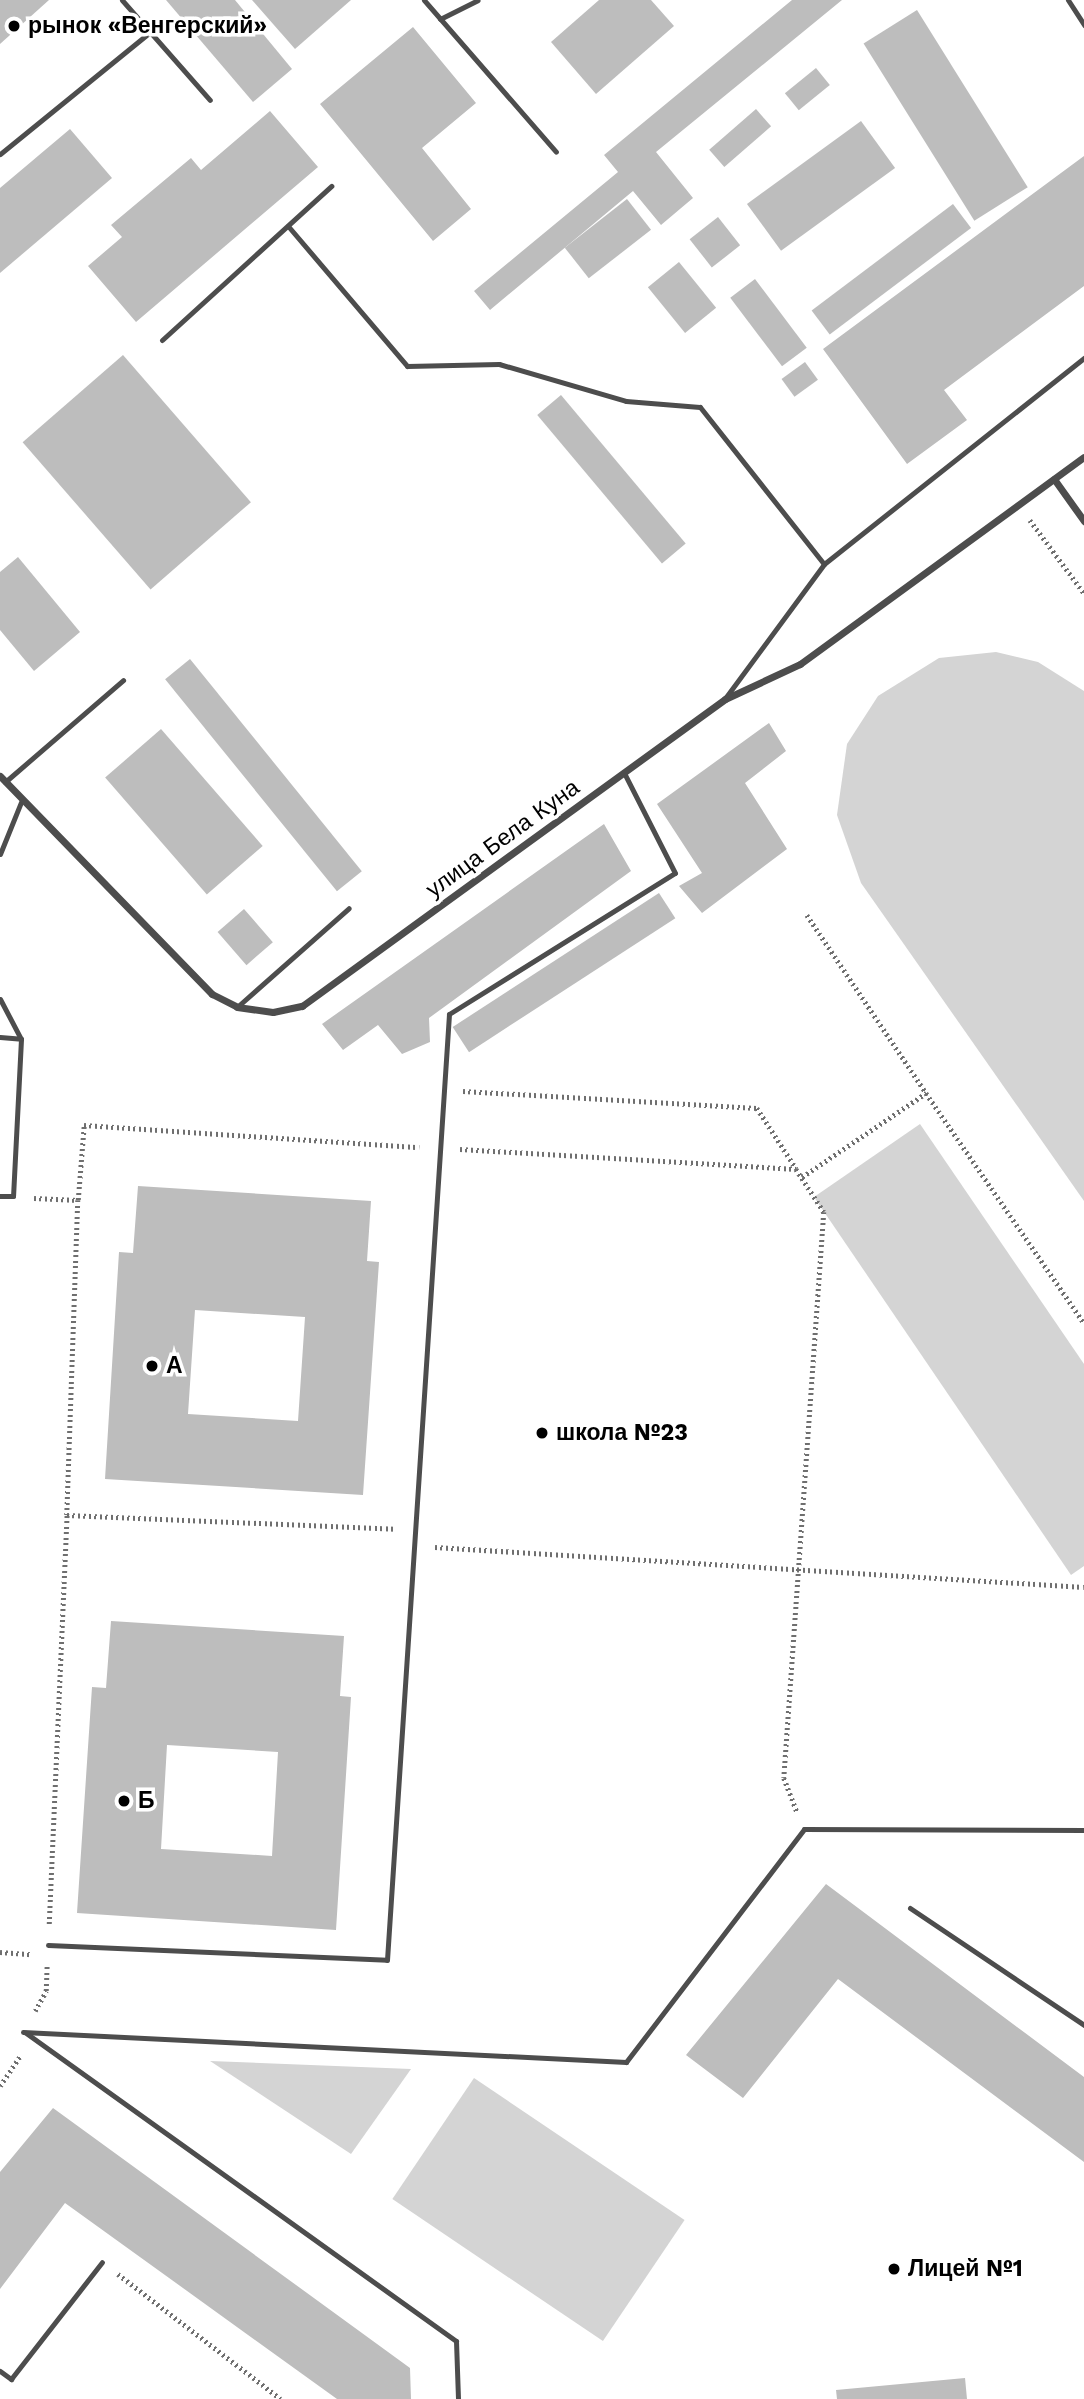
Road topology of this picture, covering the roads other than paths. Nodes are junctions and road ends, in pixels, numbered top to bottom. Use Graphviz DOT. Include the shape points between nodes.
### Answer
graph roads {
  1 [pos="122,0"];
  2 [pos="424,0"];
  3 [pos="478,0"];
  4 [pos="1068,0"];
  5 [pos="440,19"];
  6 [pos="1084,24"];
  7 [pos="150,32"];
  8 [pos="210,100"];
  9 [pos="556,152"];
  10 [pos="0,154"];
  11 [pos="331,186"];
  12 [pos="288,226"];
  13 [pos="162,340"];
  14 [pos="1084,358"];
  15 [pos="1084,457"];
  16 [pos="1054,480"];
  17 [pos="1084,521"];
  18 [pos="824,564"];
  19 [pos="123,680"];
  20 [pos="724,699"];
  21 [pos="625,775"];
  22 [pos="3,779"];
  23 [pos="21,802"];
  24 [pos="0,854"];
  25 [pos="349,908"];
  26 [pos="0,999"];
  27 [pos="237,1007"];
  28 [pos="0,1037"];
  29 [pos="20,1039"];
  30 [pos="0,1196"];
  31 [pos="1084,1830"];
  32 [pos="911,1908"];
  33 [pos="48,1945"];
  34 [pos="1084,2025"];
  35 [pos="102,2262"];
  36 [pos="0,2371"];
  37 [pos="458,2399"];
  1 -- 7 [label="lane"];
  2 -- 5 [label="lane"];
  3 -- 5 [label="lane"];
  4 -- 6 [label="lane"];
  5 -- 9 [label="lane"];
  7 -- 8 [label="lane"];
  7 -- 10 [label="lane"];
  11 -- 12 [label="lane"];
  12 -- 13 [label="lane"];
  12 -- 18 [label="lane" via="407,366 499,364 626,401 700,407"];
  14 -- 18 [label="lane"];
  15 -- 16 [label="street, улица Бела Куна"];
  16 -- 17 [label="street"];
  16 -- 20 [label="street, улица Бела Куна" via="800,664"];
  18 -- 20 [label="lane"];
  19 -- 22 [label="lane"];
  20 -- 21 [label="street, улица Бела Куна"];
  21 -- 27 [label="street, улица Бела Куна" via="302,1006 273,1012"];
  21 -- 33 [label="lane" via="676,873 449,1014 387,1960"];
  22 -- 23 [label="street, улица Бела Куна"];
  23 -- 24 [label="lane"];
  23 -- 27 [label="street, улица Бела Куна" via="195,981"];
  25 -- 27 [label="lane"];
  26 -- 29 [label="lane"];
  28 -- 29 [label="lane"];
  29 -- 30 [label="lane" via="13,1196"];
  31 -- 37 [label="lane" via="804,1829 626,2062 23,2032 456,2341"];
  32 -- 34 [label="lane"];
  35 -- 36 [label="lane" via="11,2379"];
}
